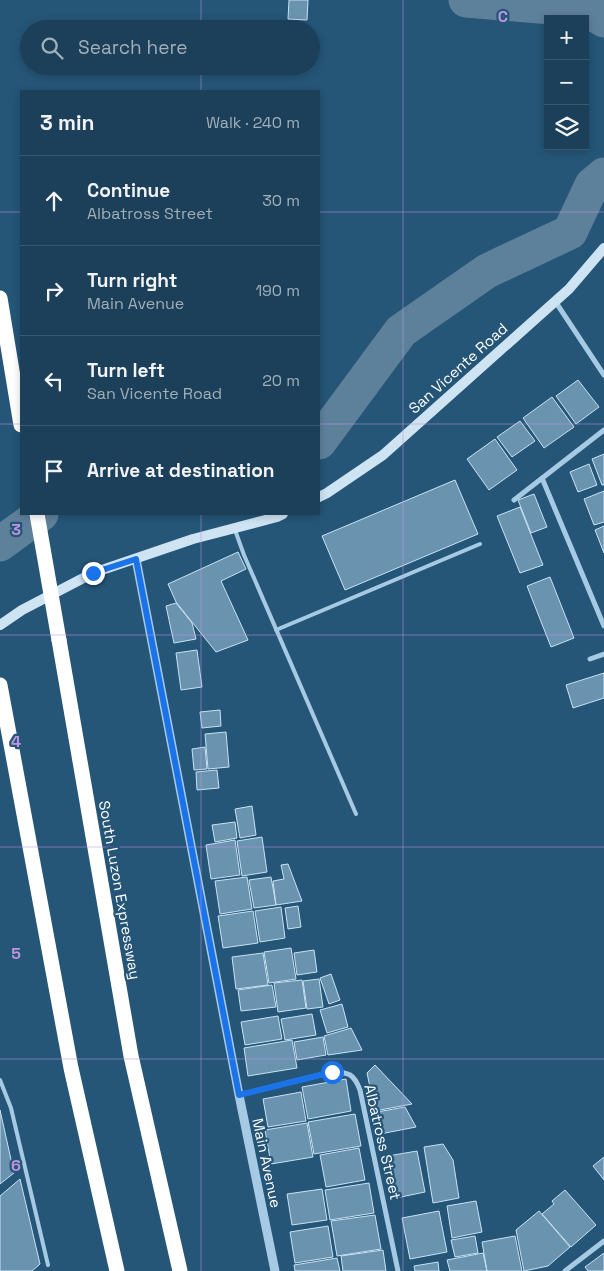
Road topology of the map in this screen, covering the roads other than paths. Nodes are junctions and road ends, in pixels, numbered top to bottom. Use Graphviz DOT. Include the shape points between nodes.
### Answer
graph roads {
  1 [pos="604,248"];
  2 [pos="0,298"];
  3 [pos="555,302"];
  4 [pos="604,375"];
  5 [pos="20,419"];
  6 [pos="604,430"];
  7 [pos="542,478"];
  8 [pos="320,496"];
  9 [pos="514,500"];
  10 [pos="37,515"];
  11 [pos="281,515"];
  12 [pos="234,528"];
  13 [pos="480,544"];
  14 [pos="136,559"];
  15 [pos="0,625"];
  16 [pos="604,626"];
  17 [pos="276,630"];
  18 [pos="604,654"];
  19 [pos="590,659"];
  20 [pos="0,685"];
  21 [pos="356,814"];
  22 [pos="0,1080"];
  23 [pos="239,1095"];
  24 [pos="604,1241"];
  25 [pos="48,1265"];
  26 [pos="116,1271"];
  27 [pos="180,1271"];
  28 [pos="275,1271"];
  29 [pos="398,1271"];
  30 [pos="565,1271"];
  1 -- 3 [label="main road, San Vicente Road"];
  2 -- 5 [label="highway"];
  3 -- 4 [label="street"];
  3 -- 8 [label="main road, San Vicente Road" via="383,455"];
  6 -- 7 [label="street"];
  7 -- 9 [label="street"];
  7 -- 16 [label="street"];
  10 -- 27 [label="highway, South Luzon Expressway, bridge" via="132,1056"];
  11 -- 12 [label="main road"];
  12 -- 14 [label="main road"];
  12 -- 17 [label="lane"];
  13 -- 17 [label="lane"];
  14 -- 15 [label="main road" via="93,573"];
  14 -- 23 [label="street, Main Avenue"];
  17 -- 21 [label="lane"];
  18 -- 19 [label="street"];
  20 -- 26 [label="highway" via="71,1068"];
  22 -- 25 [label="lane" via="11,1108"];
  23 -- 28 [label="street, Main Avenue"];
  23 -- 29 [label="street, Albatross Street" via="332,1072 350,1074 357,1081"];
  24 -- 30 [label="street"];
}
